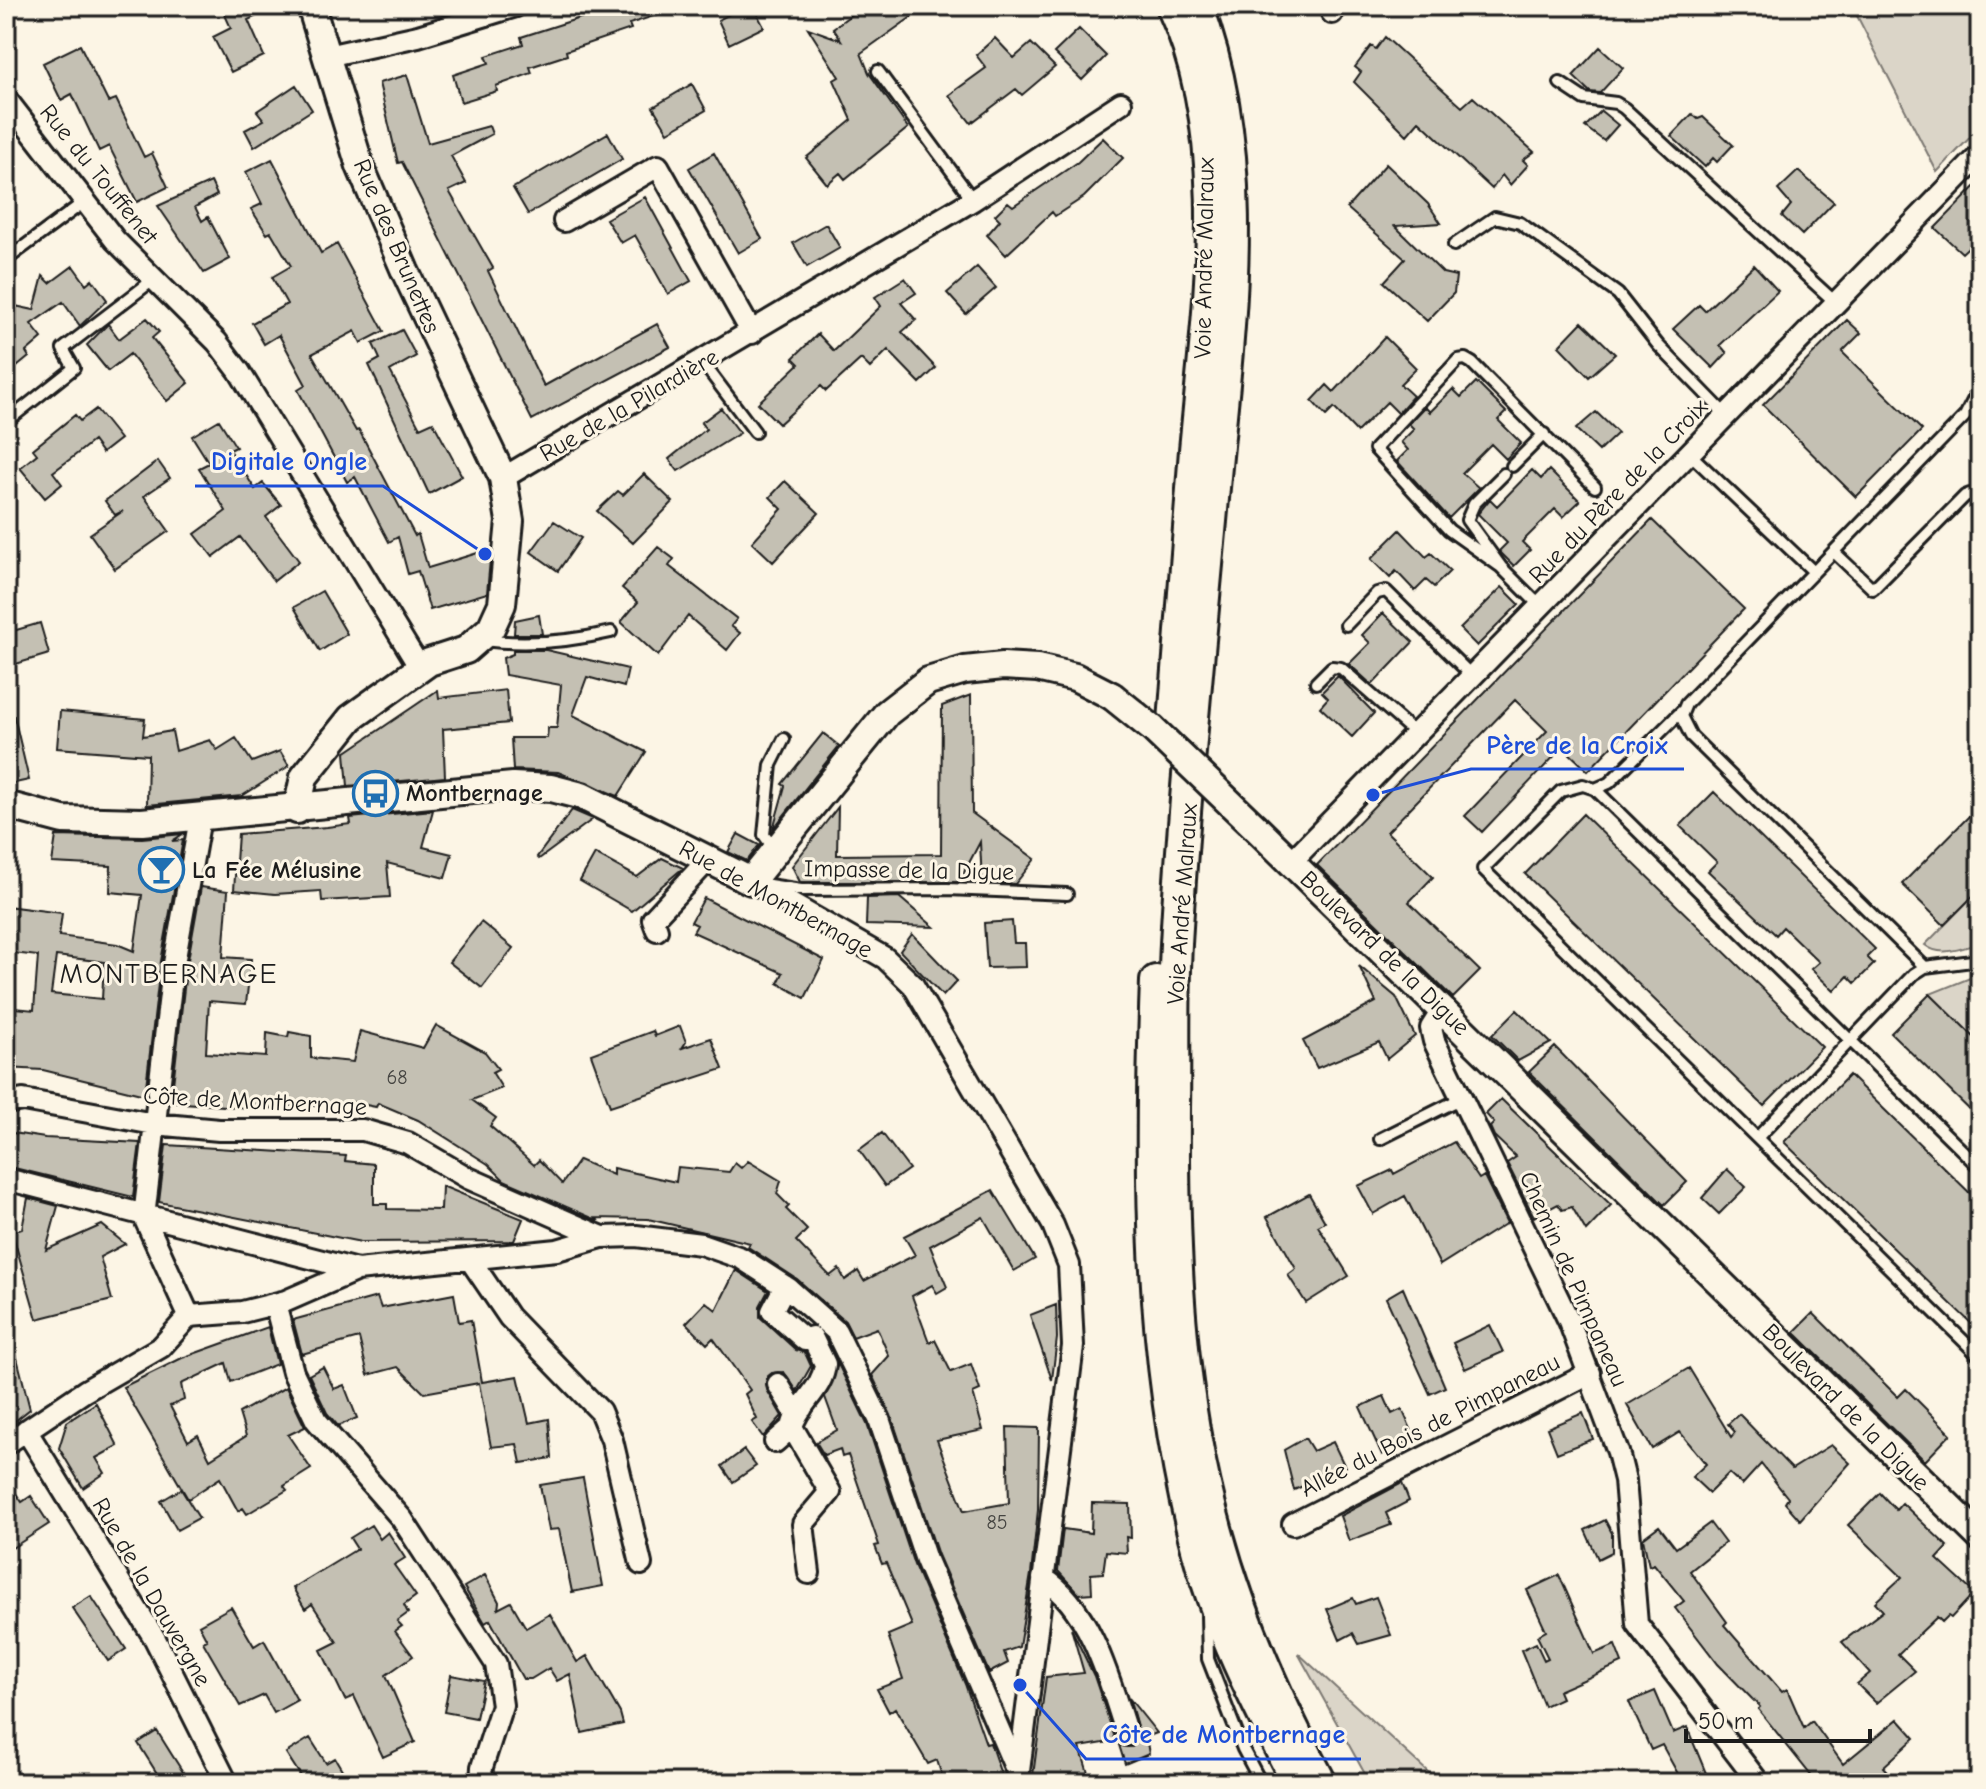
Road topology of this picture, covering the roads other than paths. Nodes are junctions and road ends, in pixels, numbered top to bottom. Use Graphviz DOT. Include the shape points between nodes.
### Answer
graph roads {
  1 [pos="311,6"];
  2 [pos="516,6"];
  3 [pos="1172,6"];
  4 [pos="1197,6"];
  5 [pos="327,56"];
  6 [pos="878,71"];
  7 [pos="1560,83"];
  8 [pos="6,99"];
  9 [pos="1121,103"];
  10 [pos="1980,155"];
  11 [pos="973,200"];
  12 [pos="84,202"];
  13 [pos="564,221"];
  14 [pos="1454,245"];
  15 [pos="6,260"];
  16 [pos="153,280"];
  17 [pos="1836,303"];
  18 [pos="752,333"];
  19 [pos="703,363"];
  20 [pos="1980,387"];
  21 [pos="1727,416"];
  22 [pos="6,422"];
  23 [pos="755,432"];
  24 [pos="1544,434"];
  25 [pos="1690,454"];
  26 [pos="503,478"];
  27 [pos="1595,487"];
  28 [pos="1980,501"];
  29 [pos="1834,552"];
  30 [pos="1501,567"];
  31 [pos="1814,572"];
  32 [pos="1541,607"];
  33 [pos="1346,625"];
  34 [pos="611,632"];
  35 [pos="481,640"];
  36 [pos="420,668"];
  37 [pos="1473,678"];
  38 [pos="1316,683"];
  39 [pos="1682,711"];
  40 [pos="1416,734"];
  41 [pos="784,739"];
  42 [pos="1595,789"];
  43 [pos="6,805"];
  44 [pos="297,810"];
  45 [pos="200,818"];
  46 [pos="777,852"];
  47 [pos="708,860"];
  48 [pos="1291,862"];
  49 [pos="751,881"];
  50 [pos="1067,894"];
  51 [pos="650,926"];
  52 [pos="1980,960"];
  53 [pos="1925,967"];
  54 [pos="1443,1009"];
  55 [pos="1850,1041"];
  56 [pos="1462,1098"];
  57 [pos="6,1103"];
  58 [pos="154,1124"];
  59 [pos="1757,1138"];
  60 [pos="1380,1139"];
  61 [pos="1980,1168"];
  62 [pos="6,1179"];
  63 [pos="144,1217"];
  64 [pos="602,1237"];
  65 [pos="471,1261"];
  66 [pos="357,1270"];
  67 [pos="785,1286"];
  68 [pos="275,1304"];
  69 [pos="189,1316"];
  70 [pos="1980,1357"];
  71 [pos="1590,1373"];
  72 [pos="778,1384"];
  73 [pos="802,1408"];
  74 [pos="792,1427"];
  75 [pos="26,1430"];
  76 [pos="775,1442"];
  77 [pos="6,1444"];
  78 [pos="1293,1524"];
  79 [pos="1980,1537"];
  80 [pos="1194,1539"];
  81 [pos="641,1564"];
  82 [pos="809,1573"];
  83 [pos="1043,1578"];
  84 [pos="1127,1735"];
  85 [pos="1020,1778"];
  86 [pos="227,1783"];
  87 [pos="481,1783"];
  88 [pos="1261,1783"];
  89 [pos="1298,1783"];
  90 [pos="1321,1783"];
  91 [pos="1759,1783"];
  1 -- 5 [label="street, Rue des Brunettes"];
  2 -- 5 [label="street"];
  3 -- 80 [label="main road, Voie André Malraux" via="1203,119 1210,248 1157,933 1151,1184 1156,1304 1170,1419"];
  4 -- 90 [label="main road, Voie André Malraux" via="1220,81 1235,206 1176,947 1174,1181 1181,1323 1188,1392 1215,1529 1279,1702"];
  5 -- 26 [label="street, Rue des Brunettes" via="360,166"];
  6 -- 11 [label="lane"];
  7 -- 17 [label="lane" via="1584,99 1624,108"];
  8 -- 12 [label="street, Rue du Touffenet"];
  9 -- 11 [label="street, Rue de la Pilardière"];
  10 -- 17 [label="street, Rue du Père de la Croix"];
  11 -- 18 [label="street, Rue de la Pilardière"];
  12 -- 15 [label="lane"];
  12 -- 16 [label="street, Rue du Touffenet"];
  13 -- 18 [label="street" via="658,166"];
  14 -- 21 [label="lane" via="1495,217 1520,223 1618,294 1658,345"];
  16 -- 22 [label="lane, Rue du Touffenet" via="63,349 74,368"];
  16 -- 36 [label="street, Rue du Touffenet" via="239,371"];
  17 -- 21 [label="street, Rue du Père de la Croix"];
  18 -- 19 [label="street, Rue de la Pilardière"];
  19 -- 23 [label="lane"];
  19 -- 26 [label="street, Rue de la Pilardière"];
  20 -- 29 [label="lane" via="1965,416"];
  21 -- 25 [label="street, Rue du Père de la Croix"];
  24 -- 27 [label="lane"];
  24 -- 30 [label="lane" via="1474,504 1467,520"];
  24 -- 30 [label="lane" via="1465,359 1458,360 1376,444 1376,455 1449,530"];
  25 -- 31 [label="lane"];
  25 -- 32 [label="street, Rue du Père de la Croix"];
  26 -- 35 [label="street" via="510,521 502,604"];
  28 -- 29 [label="lane" via="1965,496 1873,589"];
  29 -- 31 [label="lane"];
  30 -- 32 [label="lane"];
  31 -- 39 [label="lane"];
  32 -- 37 [label="street, Rue du Père de la Croix"];
  33 -- 37 [label="lane" via="1377,593 1386,591"];
  34 -- 35 [label="lane" via="577,640"];
  35 -- 36 [label="street"];
  36 -- 44 [label="street" via="336,735 304,777"];
  37 -- 40 [label="street, Rue du Père de la Croix"];
  38 -- 40 [label="lane" via="1332,667 1341,668"];
  39 -- 42 [label="lane" via="1609,783"];
  39 -- 53 [label="lane" via="1691,736"];
  40 -- 48 [label="street, Rue du Père de la Croix"];
  41 -- 46 [label="lane" via="771,765 764,835"];
  42 -- 55 [label="lane"];
  42 -- 59 [label="lane" via="1583,785 1561,791 1483,869"];
  43 -- 45 [label="street, Rue de Montbernage" via="63,820"];
  44 -- 45 [label="street, Rue de Montbernage"];
  44 -- 47 [label="street, Rue de Montbernage" via="513,786 551,788 582,796"];
  45 -- 58 [label="street" via="173,969"];
  46 -- 48 [label="street, Boulevard de la Digue, bridge" via="887,713 928,681 1003,666 1075,677 1112,696"];
  46 -- 49 [label="street, Boulevard de la Digue"];
  47 -- 49 [label="street, Rue de Montbernage"];
  47 -- 51 [label="street"];
  48 -- 54 [label="street, Boulevard de la Digue"];
  49 -- 50 [label="lane, Impasse de la Digue" via="801,890"];
  49 -- 83 [label="street, Rue de Montbernage" via="885,958 913,985 1053,1225 1069,1265 1073,1346"];
  52 -- 53 [label="lane"];
  53 -- 55 [label="lane"];
  54 -- 56 [label="street, Chemin de Pimpaneau" via="1432,1034"];
  54 -- 79 [label="street, Boulevard de la Digue"];
  55 -- 59 [label="lane"];
  55 -- 61 [label="lane"];
  56 -- 60 [label="lane"];
  56 -- 71 [label="street, Chemin de Pimpaneau"];
  57 -- 58 [label="street, Côte de Montbernage" via="23,1100"];
  58 -- 63 [label="street"];
  58 -- 64 [label="street, Côte de Montbernage" via="219,1130 363,1130 408,1143 468,1178"];
  59 -- 70 [label="lane"];
  62 -- 63 [label="street"];
  63 -- 66 [label="street"];
  63 -- 69 [label="street"];
  64 -- 65 [label="street" via="557,1250"];
  64 -- 67 [label="street, Côte de Montbernage" via="701,1244 741,1258"];
  65 -- 66 [label="street"];
  65 -- 81 [label="street" via="500,1306 600,1411 612,1440"];
  66 -- 68 [label="street"];
  67 -- 73 [label="street" via="772,1311 805,1340 812,1337 825,1364 820,1383"];
  67 -- 85 [label="street, Côte de Montbernage" via="836,1331 879,1419 926,1560"];
  68 -- 69 [label="street"];
  68 -- 87 [label="street" via="293,1372 316,1420 402,1519 496,1664 502,1705"];
  69 -- 75 [label="street" via="161,1347"];
  71 -- 78 [label="street, Allée du Bois de Pimpaneau"];
  71 -- 91 [label="street, Chemin de Pimpaneau" via="1623,1466 1637,1624"];
  72 -- 73 [label="street" via="793,1409"];
  73 -- 74 [label="street"];
  74 -- 76 [label="street"];
  74 -- 82 [label="street" via="830,1492 803,1524"];
  75 -- 77 [label="street"];
  75 -- 86 [label="street, Rue de la Dauvergne" via="155,1639"];
  80 -- 88 [label="lane" via="1208,1659"];
  80 -- 89 [label="main road, Voie André Malraux" via="1224,1627"];
  83 -- 84 [label="street" via="1061,1589 1103,1662"];
  83 -- 85 [label="street, Rue de Montbernage"];
}
